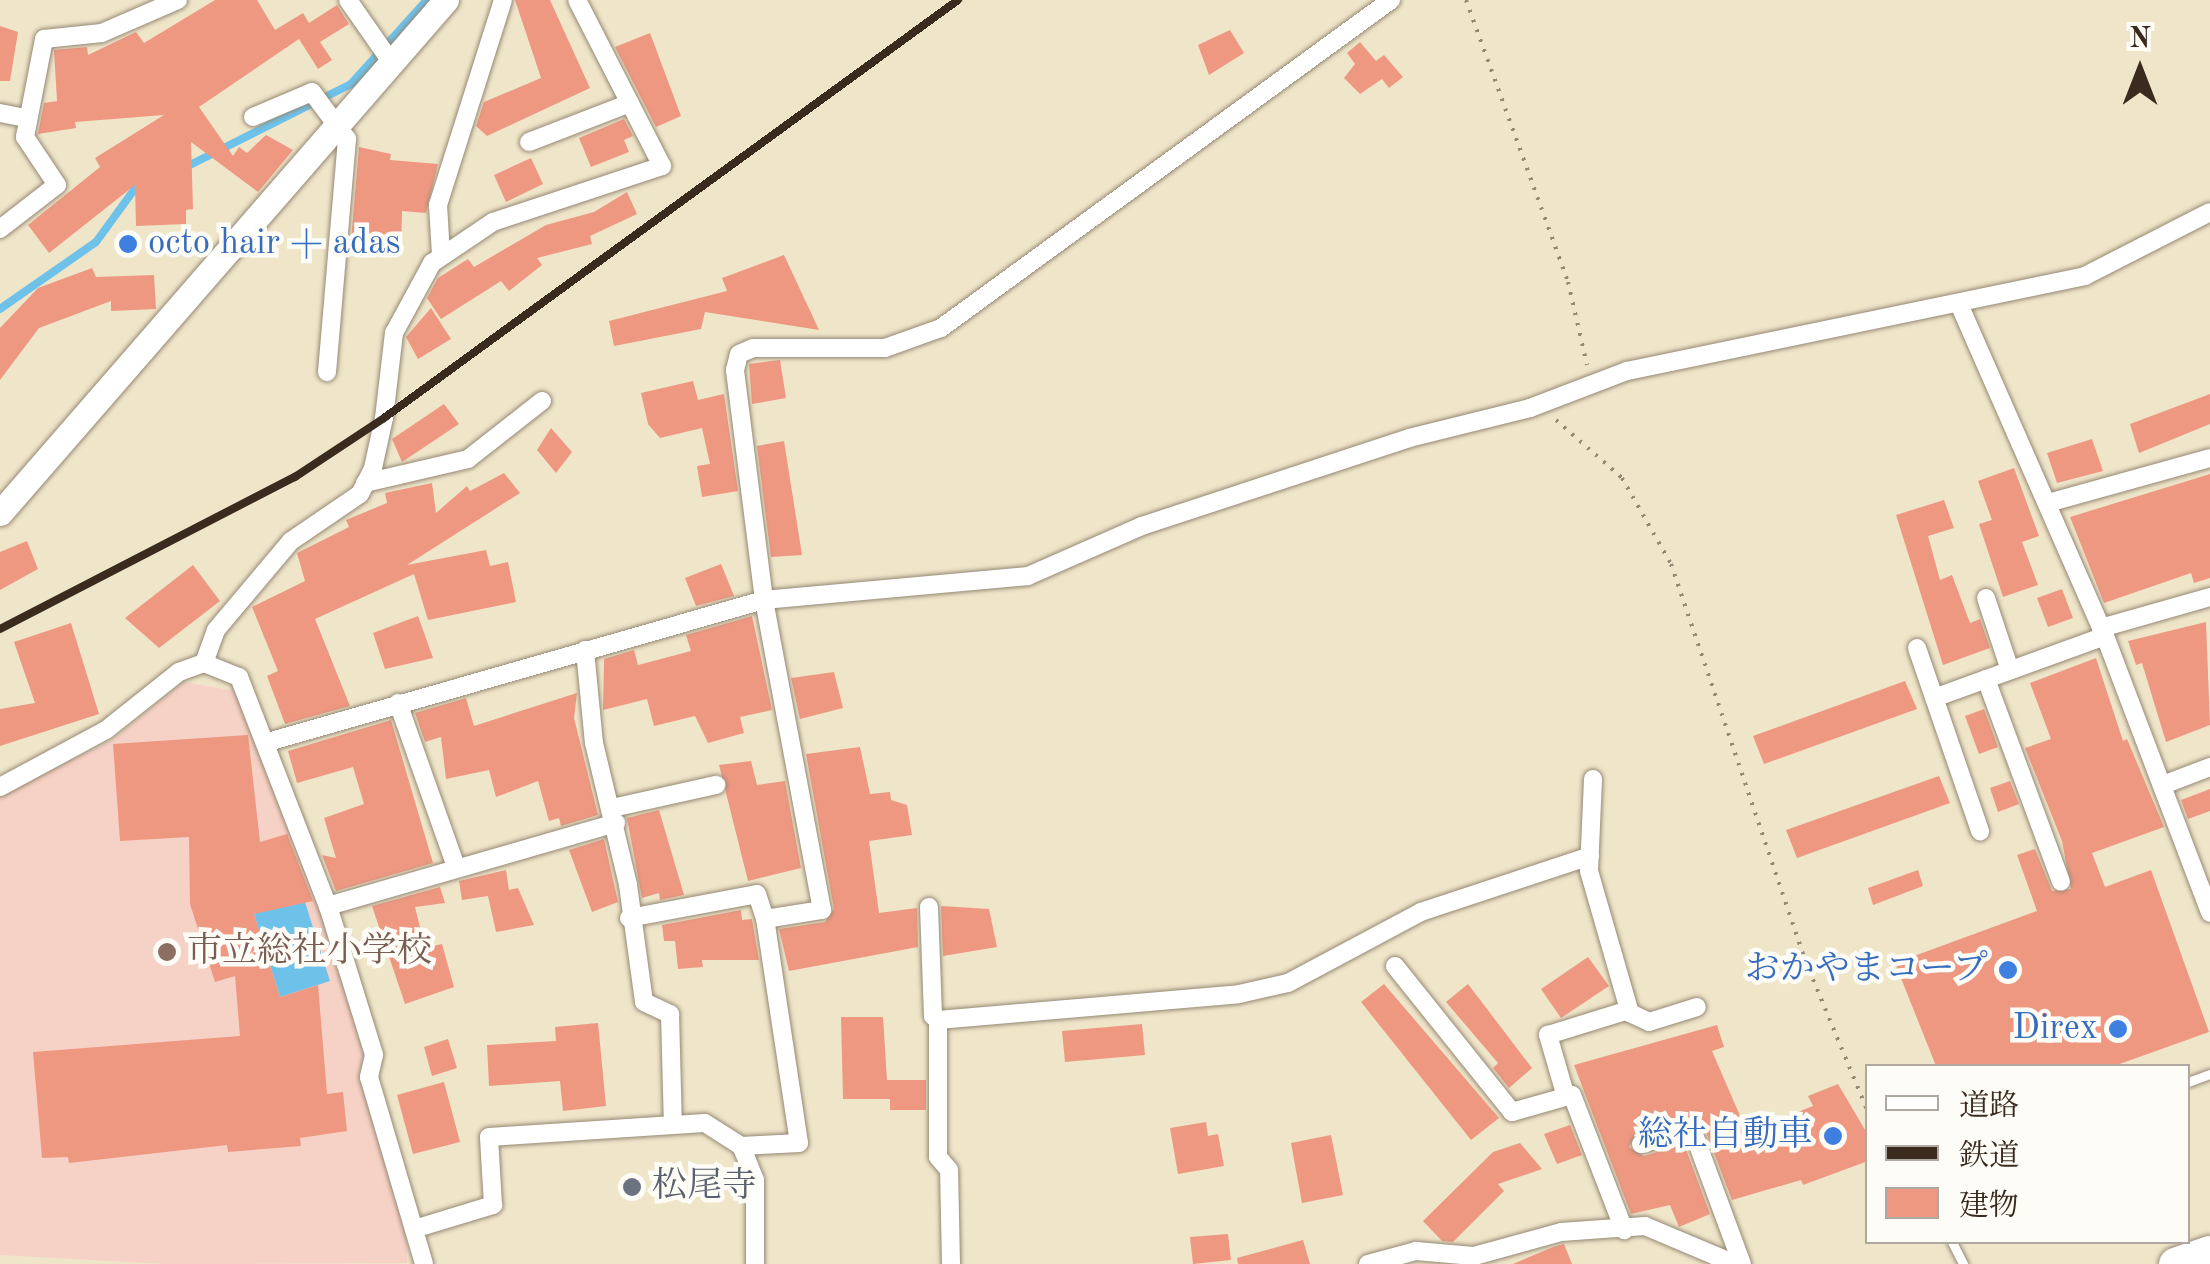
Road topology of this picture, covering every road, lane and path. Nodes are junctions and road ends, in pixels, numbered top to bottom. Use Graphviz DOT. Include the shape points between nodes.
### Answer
graph roads {
  1 [pos="178,0"];
  2 [pos="348,0"];
  3 [pos="446,0"];
  4 [pos="503,0"];
  5 [pos="577,0"];
  6 [pos="1390,0"];
  7 [pos="1466,0"];
  8 [pos="392,62"];
  9 [pos="630,103"];
  10 [pos="0,112"];
  11 [pos="26,118"];
  12 [pos="252,118"];
  13 [pos="337,126"];
  14 [pos="529,142"];
  15 [pos="2210,212"];
  16 [pos="0,229"];
  17 [pos="440,255"];
  18 [pos="1959,304"];
  19 [pos="326,372"];
  20 [pos="1591,384"];
  21 [pos="542,401"];
  22 [pos="1536,406"];
  23 [pos="2210,458"];
  24 [pos="365,484"];
  25 [pos="2048,503"];
  26 [pos="0,513"];
  27 [pos="2210,597"];
  28 [pos="1986,598"];
  29 [pos="764,600"];
  30 [pos="2103,632"];
  31 [pos="1917,648"];
  32 [pos="585,650"];
  33 [pos="204,663"];
  34 [pos="2010,670"];
  35 [pos="1986,679"];
  36 [pos="1934,698"];
  37 [pos="398,704"];
  38 [pos="268,742"];
  39 [pos="2210,767"];
  40 [pos="1593,778"];
  41 [pos="716,785"];
  42 [pos="0,786"];
  43 [pos="2164,786"];
  44 [pos="614,815"];
  45 [pos="1980,832"];
  46 [pos="1590,856"];
  47 [pos="456,867"];
  48 [pos="2061,882"];
  49 [pos="328,906"];
  50 [pos="929,906"];
  51 [pos="2210,912"];
  52 [pos="629,918"];
  53 [pos="766,919"];
  54 [pos="1395,966"];
  55 [pos="1697,1008"];
  56 [pos="1629,1010"];
  57 [pos="938,1020"];
  58 [pos="1566,1097"];
  59 [pos="1865,1105"];
  60 [pos="673,1126"];
  61 [pos="1641,1144"];
  62 [pos="742,1146"];
  63 [pos="414,1228"];
  64 [pos="1624,1230"];
  65 [pos="2210,1252"];
  66 [pos="424,1264"];
  67 [pos="756,1264"];
  68 [pos="950,1264"];
  69 [pos="1368,1264"];
  70 [pos="1739,1264"];
  71 [pos="2175,1264"];
  1 -- 11 [label="street" via="102,34 44,39"];
  2 -- 8 [label="street"];
  3 -- 8 [label="main road"];
  4 -- 17 [label="street" via="438,205"];
  5 -- 9 [label="street"];
  6 -- 29 [label="street" via="940,328 886,348 753,348 739,354 735,370"];
  7 -- 20 [label="path" via="1568,282"];
  8 -- 13 [label="main road"];
  9 -- 14 [label="street"];
  9 -- 17 [label="street" via="662,166 492,222"];
  10 -- 11 [label="street"];
  11 -- 16 [label="street" via="25,137 56,185"];
  12 -- 13 [label="street" via="312,92"];
  13 -- 19 [label="street" via="346,139"];
  13 -- 26 [label="main road"];
  15 -- 18 [label="street" via="2085,276"];
  17 -- 24 [label="street" via="410,293 394,333 384,418"];
  18 -- 20 [label="street" via="1627,371"];
  18 -- 25 [label="street"];
  20 -- 22 [label="street"];
  21 -- 24 [label="street" via="468,459"];
  22 -- 29 [label="street" via="1409,438 1178,514 1028,576"];
  22 -- 59 [label="path" via="1603,455 1671,564 1805,960"];
  23 -- 25 [label="street"];
  24 -- 33 [label="street" via="291,540 216,630"];
  25 -- 30 [label="street"];
  27 -- 30 [label="street"];
  28 -- 34 [label="street"];
  29 -- 32 [label="street"];
  29 -- 53 [label="street" via="822,910"];
  30 -- 34 [label="street"];
  30 -- 43 [label="street"];
  31 -- 36 [label="street"];
  32 -- 37 [label="street"];
  32 -- 44 [label="street" via="594,742"];
  33 -- 38 [label="street" via="239,678"];
  33 -- 42 [label="street" via="179,672 106,730"];
  34 -- 35 [label="street"];
  35 -- 36 [label="street"];
  35 -- 48 [label="street"];
  36 -- 45 [label="street"];
  37 -- 38 [label="street"];
  37 -- 47 [label="street"];
  38 -- 49 [label="street"];
  39 -- 43 [label="street"];
  40 -- 46 [label="street"];
  41 -- 44 [label="street"];
  43 -- 51 [label="street"];
  44 -- 47 [label="street"];
  44 -- 52 [label="street"];
  46 -- 56 [label="street"];
  46 -- 57 [label="street" via="1421,912 1288,983 1238,994"];
  47 -- 49 [label="street"];
  49 -- 63 [label="street" via="374,1054 369,1077"];
  50 -- 57 [label="street"];
  52 -- 53 [label="street" via="756,894"];
  52 -- 60 [label="street" via="644,1002 670,1014"];
  53 -- 62 [label="street" via="799,1144"];
  54 -- 58 [label="street" via="1512,1112"];
  55 -- 56 [label="street" via="1649,1022"];
  56 -- 58 [label="street" via="1548,1036"];
  57 -- 68 [label="street" via="938,1156 949,1170"];
  58 -- 64 [label="street" via="1572,1095"];
  60 -- 62 [label="street" via="705,1123"];
  60 -- 63 [label="street" via="489,1137 492,1205"];
  61 -- 70 [label="street" via="1692,1128"];
  62 -- 67 [label="street" via="755,1180"];
  63 -- 66 [label="street"];
  64 -- 69 [label="street" via="1561,1232 1474,1256 1416,1251"];
  64 -- 70 [label="street" via="1662,1229"];
  65 -- 71 [label="highway"];
}
